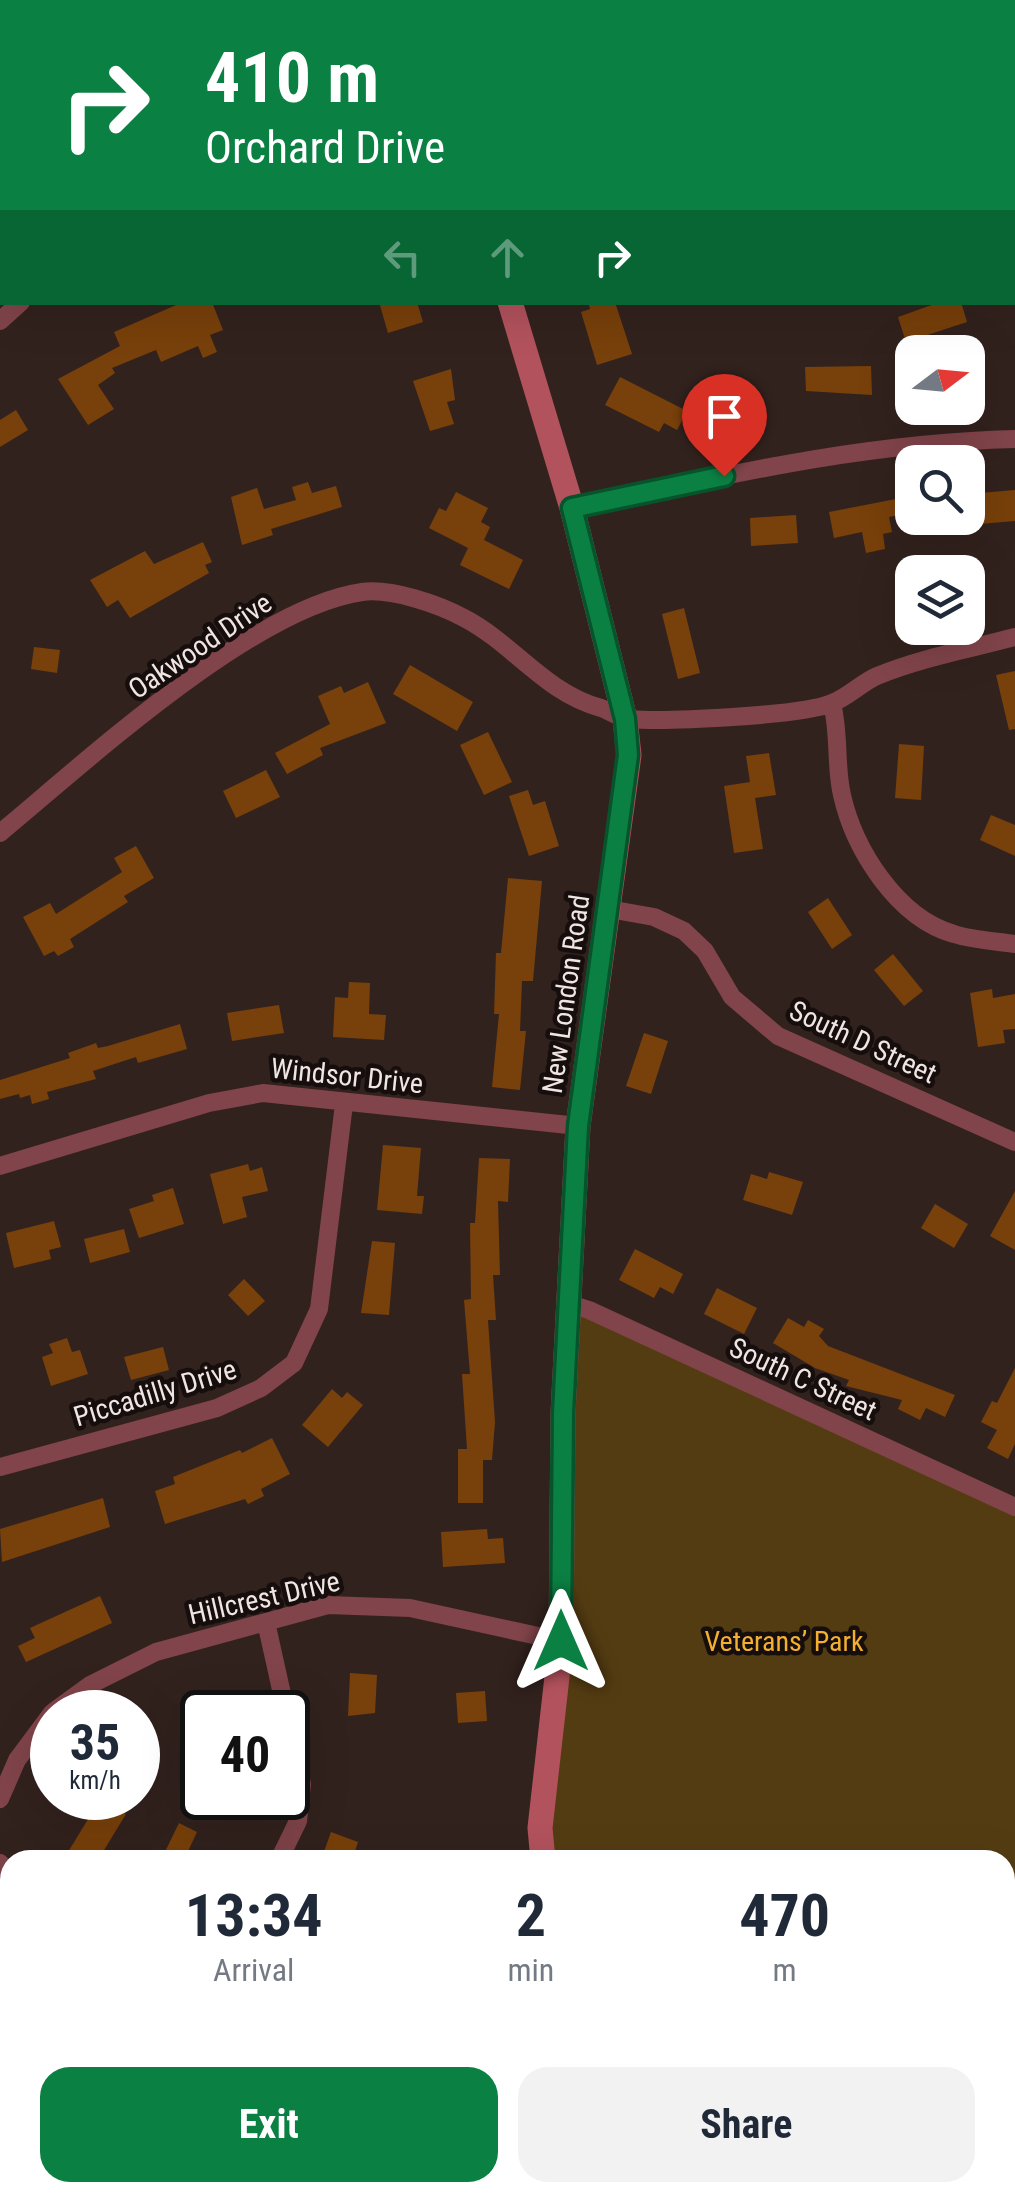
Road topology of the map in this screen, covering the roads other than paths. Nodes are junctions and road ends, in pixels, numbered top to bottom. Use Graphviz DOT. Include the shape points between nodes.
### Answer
graph roads {
  1 [pos="511,305"];
  2 [pos="1015,439"];
  3 [pos="572,508"];
  4 [pos="1015,637"];
  5 [pos="832,704"];
  6 [pos="625,719"];
  7 [pos="0,833"];
  8 [pos="609,909"];
  9 [pos="1015,944"];
  10 [pos="344,1104"];
  11 [pos="578,1126"];
  12 [pos="1015,1142"];
  13 [pos="0,1166"];
  14 [pos="566,1304"];
  15 [pos="0,1467"];
  16 [pos="1015,1507"];
  17 [pos="266,1622"];
  18 [pos="561,1641"];
  19 [pos="85,1690"];
  20 [pos="30,1743"];
  21 [pos="0,1799"];
  22 [pos="540,1828"];
  23 [pos="284,1850"];
  24 [pos="530,1850"];
  25 [pos="542,1850"];
  1 -- 3 [label="street, New London Road"];
  2 -- 3 [label="street" via="823,454"];
  3 -- 6 [label="street, New London Road"];
  4 -- 5 [label="street, Oakwood Drive" via="876,676"];
  5 -- 6 [label="street, Oakwood Drive"];
  5 -- 9 [label="street" via="841,791 878,876 922,918 952,934"];
  6 -- 7 [label="street, Oakwood Drive" via="553,688 463,617 364,591 313,606 246,642"];
  6 -- 8 [label="street, New London Road" via="628,755"];
  8 -- 11 [label="street, New London Road"];
  8 -- 12 [label="street, South D Street" via="684,931 705,951 732,997 778,1036"];
  10 -- 11 [label="street, Windsor Drive"];
  10 -- 13 [label="street, Windsor Drive" via="282,1094 227,1100"];
  10 -- 15 [label="street, Piccadilly Drive" via="319,1309 294,1363 217,1408"];
  11 -- 14 [label="street, New London Road"];
  14 -- 16 [label="street, South C Street"];
  14 -- 18 [label="street, New London Road"];
  17 -- 18 [label="street, Hillcrest Drive" via="328,1605 366,1604"];
  17 -- 19 [label="street, Hillcrest Drive" via="156,1652"];
  17 -- 23 [label="street" via="302,1784 298,1821"];
  18 -- 22 [label="street, New London Road"];
  20 -- 21 [label="street, Hillcrest Drive"];
  22 -- 24 [label="street, New London Road"];
  22 -- 25 [label="street, New London Road"];
}
